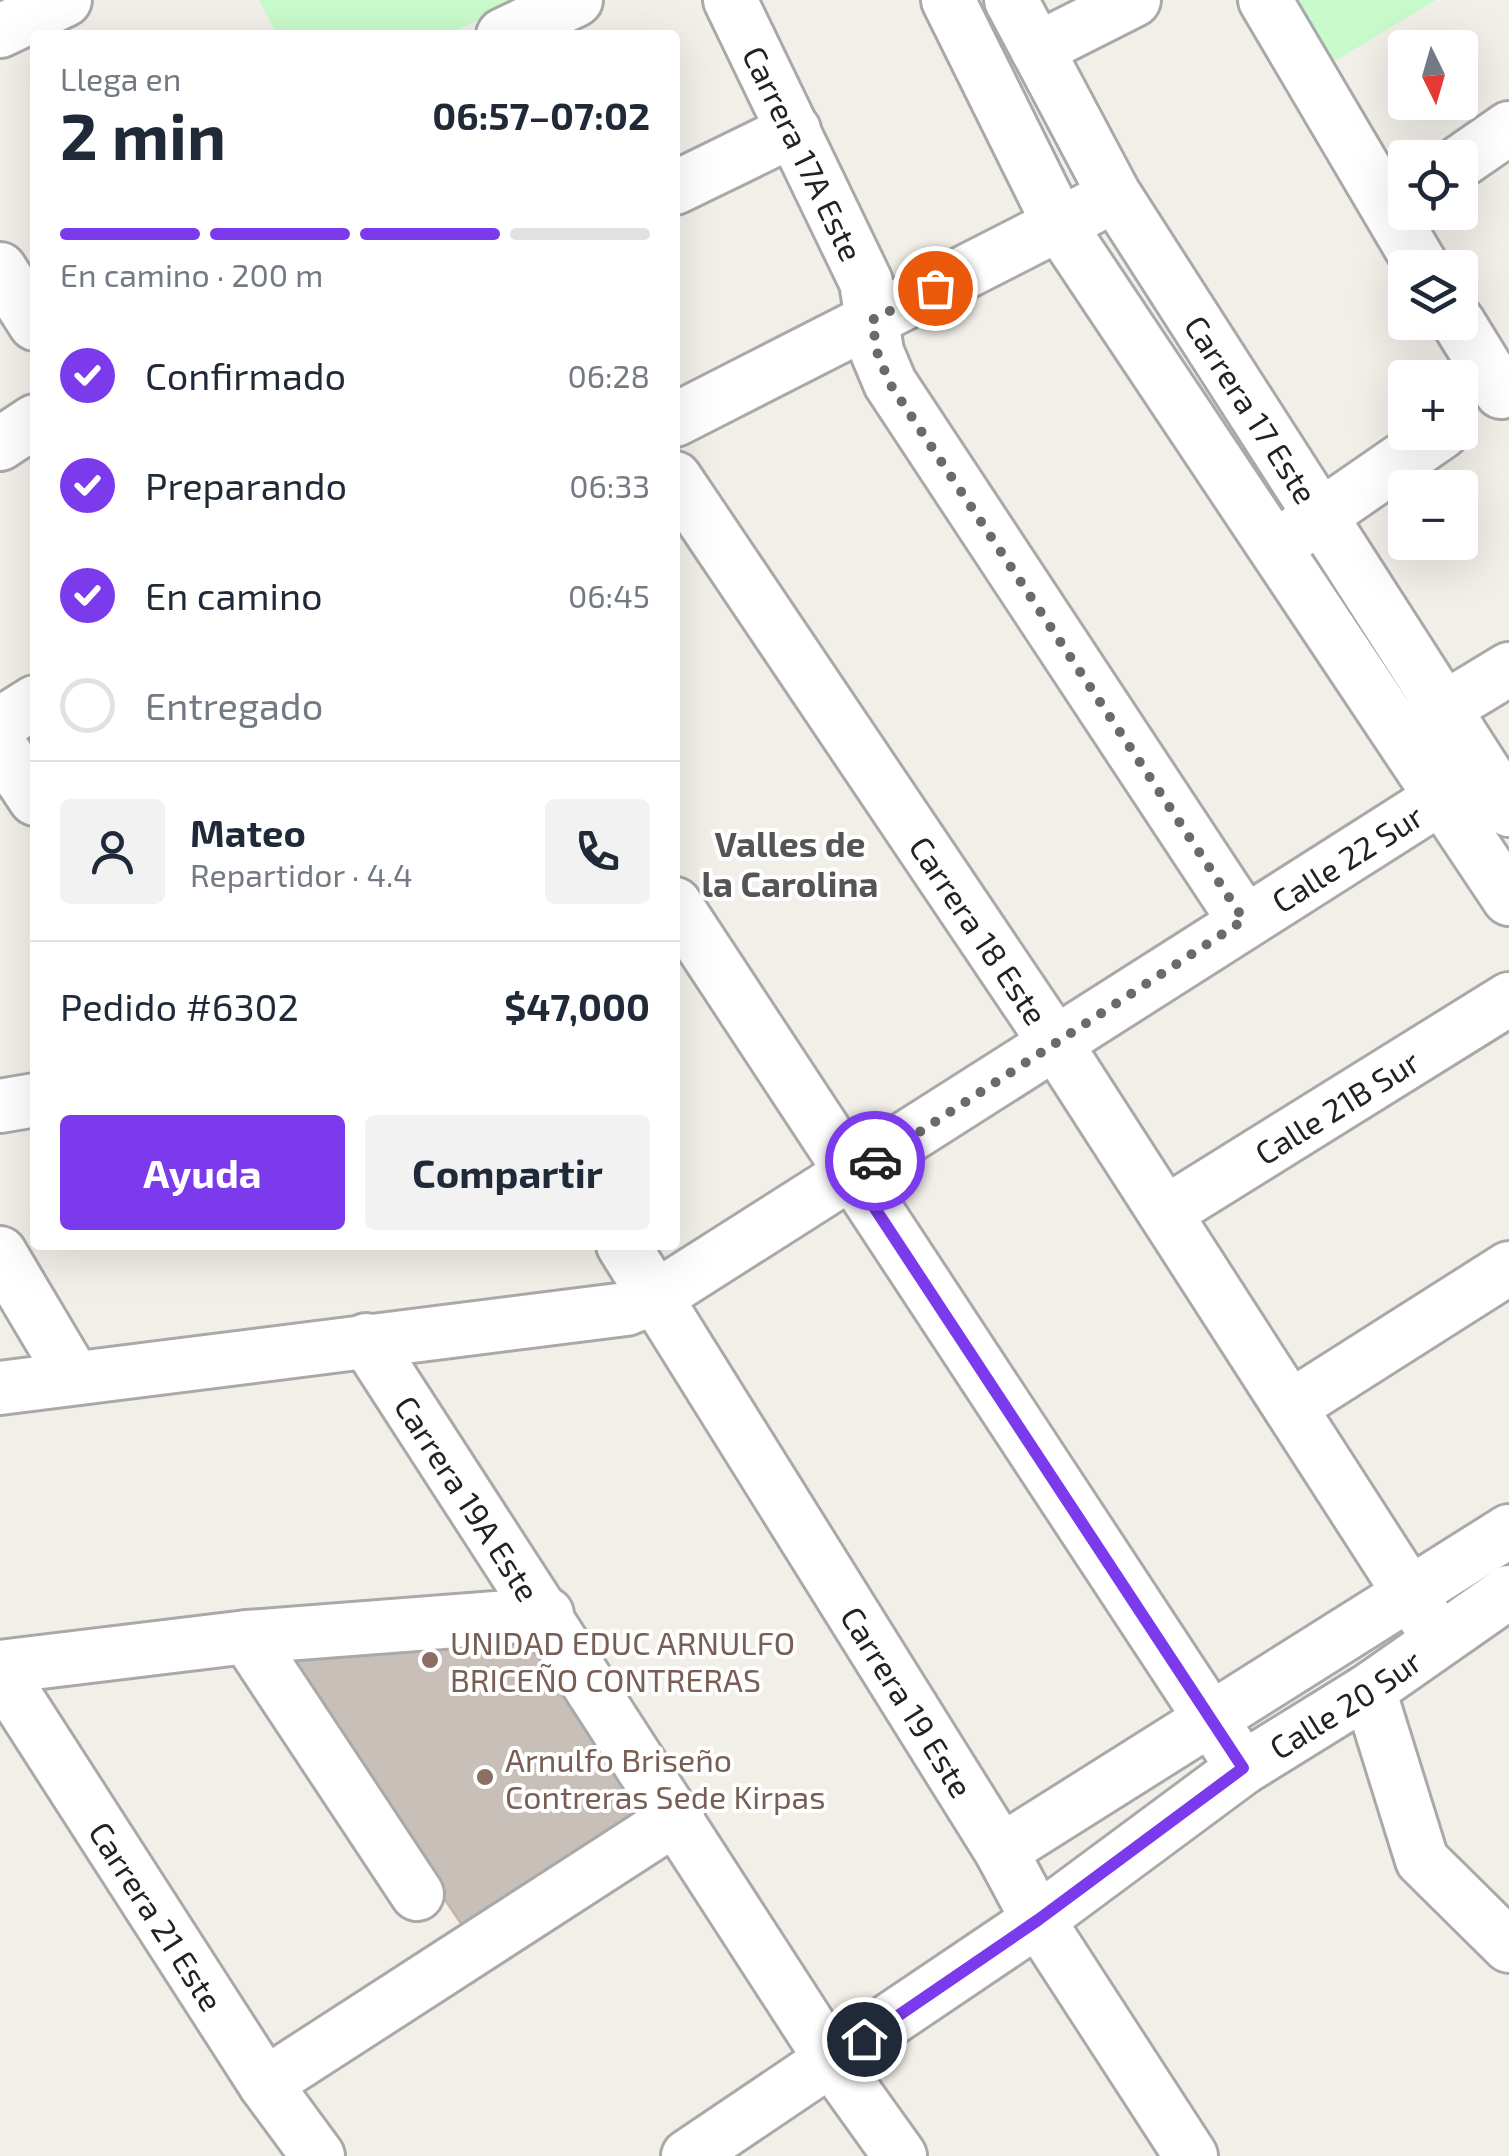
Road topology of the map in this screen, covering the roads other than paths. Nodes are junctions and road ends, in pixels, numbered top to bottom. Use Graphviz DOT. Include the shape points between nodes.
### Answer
graph roads {
  1 [pos="65,0"];
  2 [pos="576,0"];
  3 [pos="730,0"];
  4 [pos="948,0"];
  5 [pos="1011,0"];
  6 [pos="1134,0"];
  7 [pos="1265,0"];
  8 [pos="513,30"];
  9 [pos="0,32"];
  10 [pos="1037,49"];
  11 [pos="1509,128"];
  12 [pos="794,130"];
  13 [pos="1478,150"];
  14 [pos="680,186"];
  15 [pos="1388,192"];
  16 [pos="1114,194"];
  17 [pos="1060,226"];
  18 [pos="14,271"];
  19 [pos="30,311"];
  20 [pos="872,320"];
  21 [pos="1465,340"];
  22 [pos="1490,400"];
  23 [pos="680,417"];
  24 [pos="30,424"];
  25 [pos="0,444"];
  26 [pos="1416,450"];
  27 [pos="680,485"];
  28 [pos="1321,516"];
  29 [pos="1274,546"];
  30 [pos="1509,668"];
  31 [pos="30,705"];
  32 [pos="1421,722"];
  33 [pos="0,724"];
  34 [pos="0,746"];
  35 [pos="30,792"];
  36 [pos="1477,792"];
  37 [pos="1509,899"];
  38 [pos="680,912"];
  39 [pos="1244,920"];
  40 [pos="1509,998"];
  41 [pos="1056,1044"];
  42 [pos="30,1101"];
  43 [pos="0,1106"];
  44 [pos="853,1175"];
  45 [pos="1165,1213"];
  46 [pos="627,1250"];
  47 [pos="0,1253"];
  48 [pos="1509,1268"];
  49 [pos="656,1297"];
  50 [pos="366,1340"];
  51 [pos="72,1376"];
  52 [pos="0,1388"];
  53 [pos="1290,1406"];
  54 [pos="1509,1531"];
  55 [pos="1509,1592"];
  56 [pos="547,1614"];
  57 [pos="1425,1618"];
  58 [pos="246,1637"];
  59 [pos="0,1670"];
  60 [pos="1369,1690"];
  61 [pos="1211,1719"];
  62 [pos="1243,1768"];
  63 [pos="678,1817"];
  64 [pos="1001,1851"];
  65 [pos="417,1894"];
  66 [pos="1038,1920"];
  67 [pos="1509,1946"];
  68 [pos="832,2061"];
  69 [pos="266,2084"];
  70 [pos="318,2156"];
  71 [pos="688,2156"];
  72 [pos="900,2156"];
  73 [pos="1191,2156"];
  1 -- 9 [label="street"];
  2 -- 8 [label="street"];
  3 -- 12 [label="street, Carrera 17A Este"];
  4 -- 17 [label="street, Carrera 17 Este"];
  5 -- 10 [label="street, Carrera 17 Este"];
  6 -- 10 [label="street"];
  7 -- 15 [label="street"];
  10 -- 16 [label="street, Carrera 17 Este"];
  11 -- 13 [label="street"];
  12 -- 14 [label="street"];
  12 -- 20 [label="street, Carrera 17A Este" via="866,282"];
  16 -- 17 [label="street"];
  16 -- 28 [label="street, Carrera 17 Este"];
  17 -- 20 [label="street"];
  17 -- 29 [label="street, Carrera 17 Este"];
  18 -- 19 [label="street"];
  20 -- 23 [label="street"];
  20 -- 39 [label="street, Carrera 17A Este" via="890,384"];
  21 -- 22 [label="street"];
  24 -- 25 [label="street"];
  26 -- 28 [label="street"];
  27 -- 41 [label="street, Carrera 18 Este"];
  28 -- 29 [label="street"];
  28 -- 32 [label="street, Carrera 17 Este"];
  29 -- 32 [label="street, Carrera 17 Este"];
  30 -- 32 [label="street"];
  31 -- 33 [label="street"];
  32 -- 36 [label="street, Carrera 17 Este"];
  34 -- 35 [label="street"];
  36 -- 37 [label="street, Carrera 17 Este"];
  36 -- 39 [label="street, Calle 22 Sur"];
  38 -- 44 [label="street"];
  39 -- 41 [label="street, Calle 22 Sur"];
  40 -- 45 [label="street, Calle 21B Sur"];
  41 -- 44 [label="street, Calle 22 Sur"];
  41 -- 45 [label="street, Carrera 18 Este"];
  42 -- 43 [label="street"];
  44 -- 49 [label="street, Calle 22 Sur"];
  44 -- 61 [label="street"];
  45 -- 53 [label="street, Carrera 18 Este"];
  46 -- 49 [label="street, Carrera 19 Este"];
  47 -- 51 [label="street"];
  48 -- 53 [label="street"];
  49 -- 50 [label="street, Calle 22 Sur" via="626,1309"];
  49 -- 64 [label="street, Carrera 19 Este"];
  50 -- 51 [label="street, Calle 22 Sur"];
  50 -- 56 [label="street, Carrera 19A Este"];
  51 -- 52 [label="street, Calle 22 Sur"];
  53 -- 57 [label="street, Carrera 18 Este"];
  54 -- 57 [label="street"];
  55 -- 57 [label="street, Calle 20 Sur"];
  56 -- 58 [label="street"];
  56 -- 63 [label="street, Carrera 19A Este"];
  57 -- 60 [label="street, Calle 20 Sur"];
  57 -- 61 [label="street"];
  58 -- 59 [label="street"];
  58 -- 65 [label="street"];
  59 -- 69 [label="street, Carrera 21 Este"];
  60 -- 62 [label="street, Calle 20 Sur"];
  60 -- 67 [label="street" via="1422,1860"];
  61 -- 62 [label="street"];
  61 -- 64 [label="street"];
  62 -- 66 [label="street, Calle 20 Sur"];
  63 -- 68 [label="street, Carrera 19A Este"];
  63 -- 69 [label="street"];
  64 -- 66 [label="street, Carrera 19 Este"];
  66 -- 68 [label="street, Calle 20 Sur"];
  66 -- 73 [label="street, Carrera 19 Este"];
  68 -- 71 [label="street, Calle 20 Sur"];
  68 -- 72 [label="street, Carrera 19A Este"];
  69 -- 70 [label="street, Carrera 21 Este"];
}
